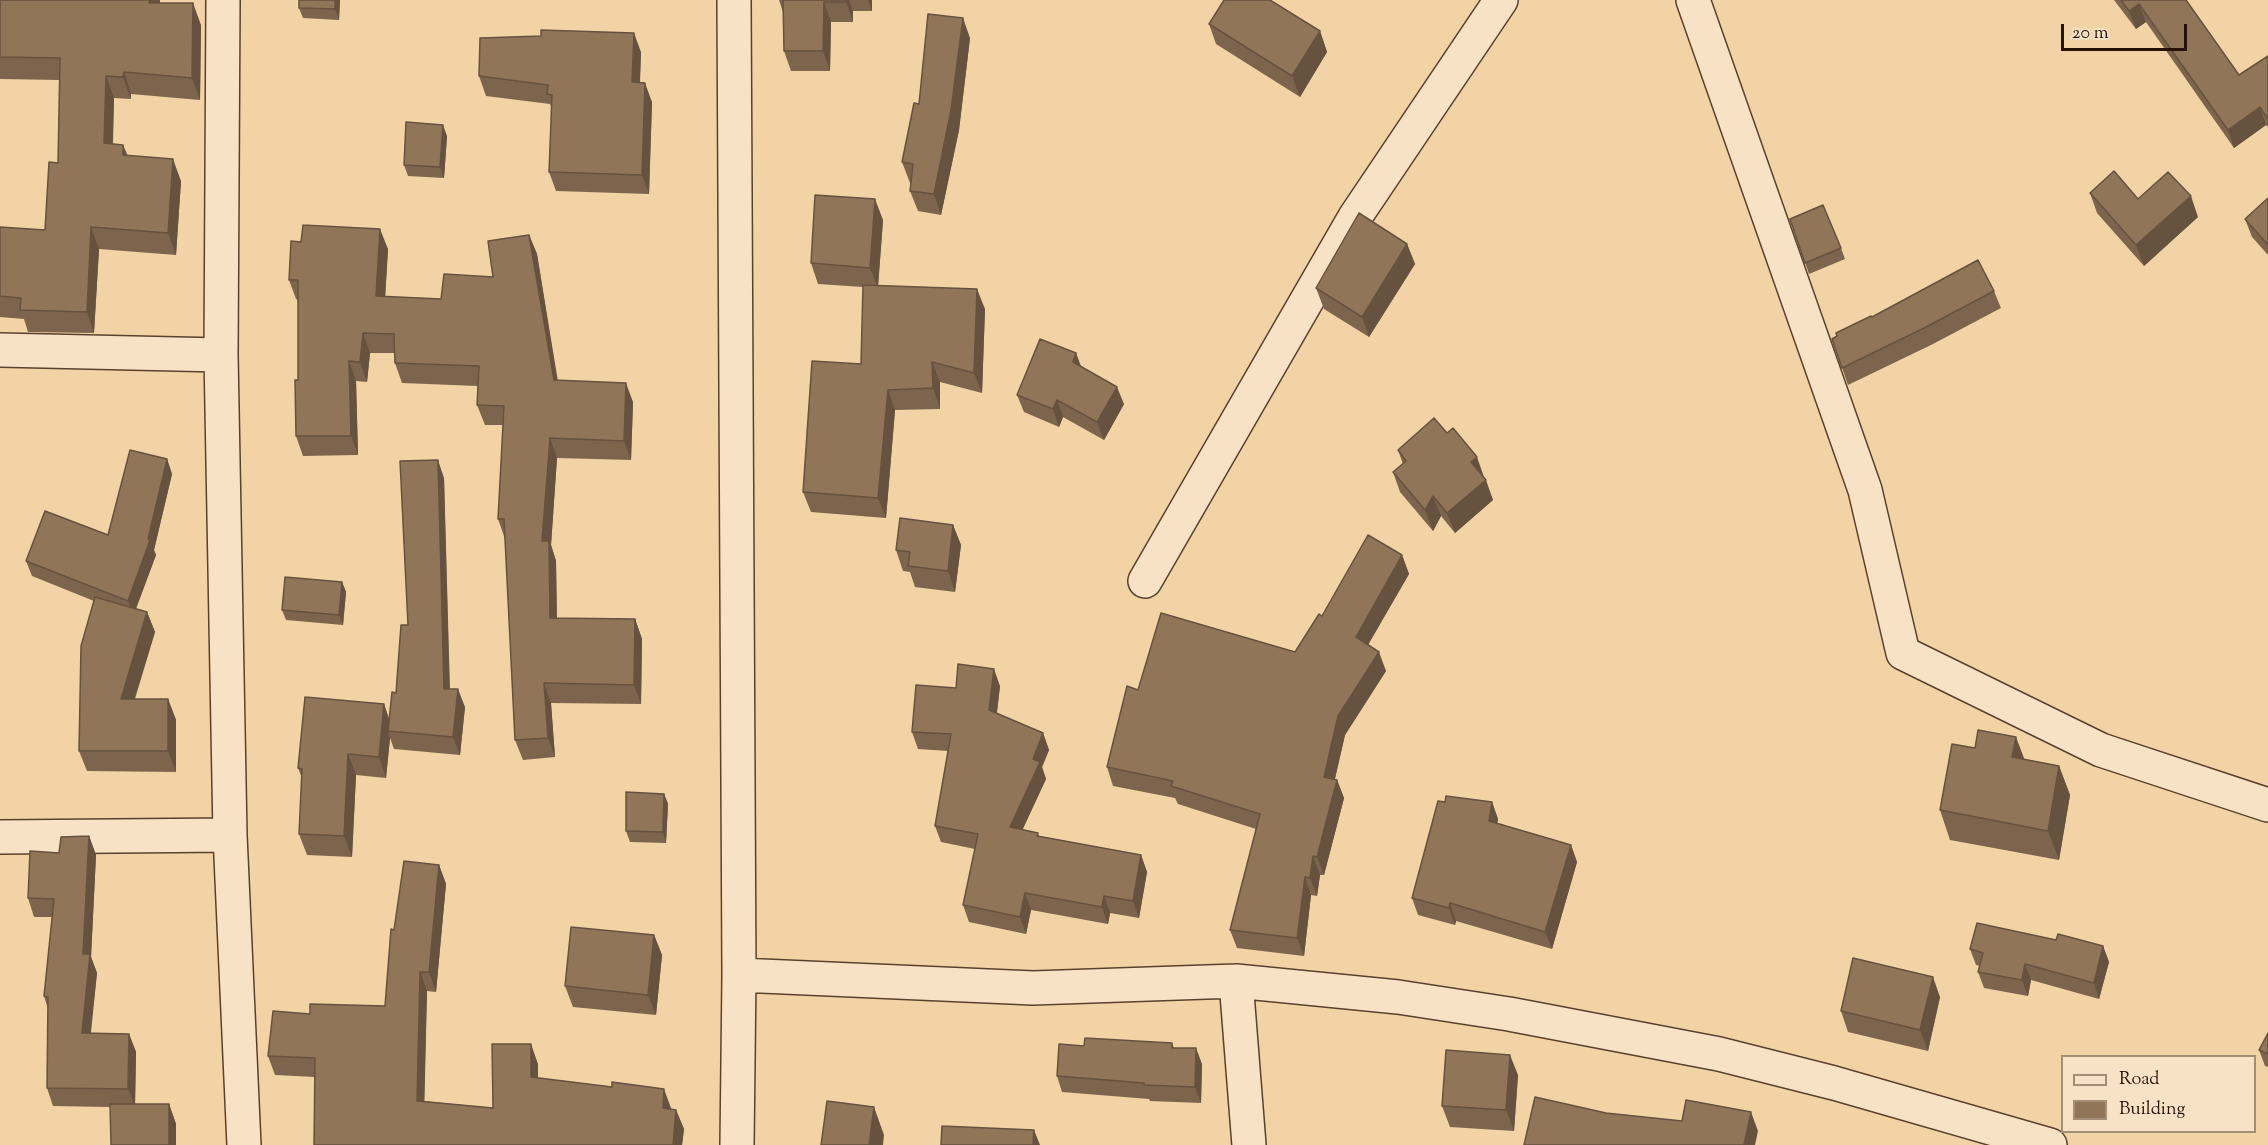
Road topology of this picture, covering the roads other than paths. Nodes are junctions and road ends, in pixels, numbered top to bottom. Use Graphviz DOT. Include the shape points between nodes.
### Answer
graph roads {
  1 [pos="223,0"];
  2 [pos="734,0"];
  3 [pos="1501,0"];
  4 [pos="1693,0"];
  5 [pos="0,350"];
  6 [pos="221,355"];
  7 [pos="1145,581"];
  8 [pos="2268,804"];
  9 [pos="230,835"];
  10 [pos="0,837"];
  11 [pos="739,975"];
  12 [pos="1236,981"];
  13 [pos="244,1145"];
  14 [pos="737,1145"];
  15 [pos="1249,1145"];
  16 [pos="2050,1145"];
  1 -- 6 [label="street"];
  2 -- 11 [label="street"];
  3 -- 7 [label="street" via="1355,217"];
  4 -- 8 [label="street" via="1865,490 1903,653 2101,750"];
  5 -- 6 [label="street"];
  6 -- 9 [label="street"];
  9 -- 10 [label="street"];
  9 -- 13 [label="street"];
  11 -- 12 [label="street" via="1033,988"];
  11 -- 14 [label="street"];
  12 -- 15 [label="street"];
  12 -- 16 [label="street" via="1509,1014 1719,1054"];
}
